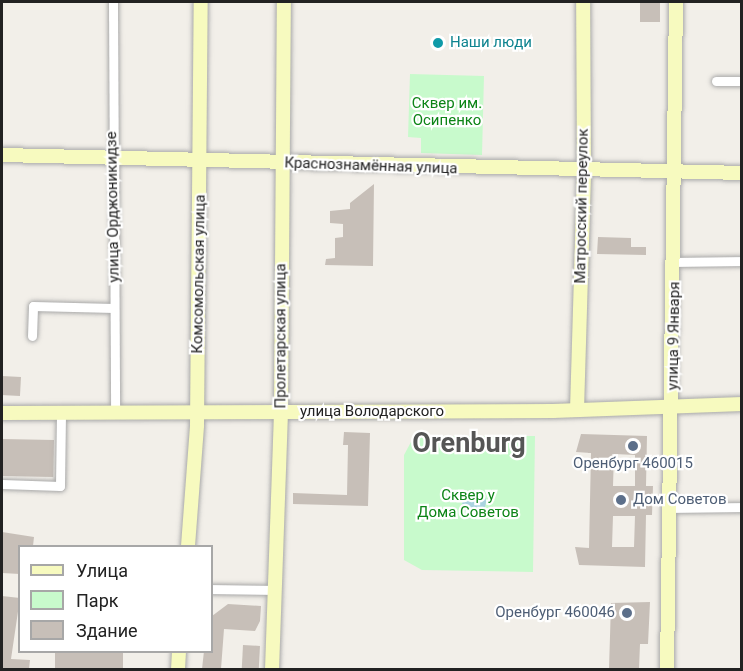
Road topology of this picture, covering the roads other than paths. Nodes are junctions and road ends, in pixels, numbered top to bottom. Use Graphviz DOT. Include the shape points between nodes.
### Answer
graph roads {
  1 [pos="113,2"];
  2 [pos="201,2"];
  3 [pos="284,2"];
  4 [pos="583,2"];
  5 [pos="676,2"];
  6 [pos="716,81"];
  7 [pos="741,81"];
  8 [pos="2,155"];
  9 [pos="112,159"];
  10 [pos="200,162"];
  11 [pos="282,164"];
  12 [pos="584,169"];
  13 [pos="676,171"];
  14 [pos="741,173"];
  15 [pos="741,261"];
  16 [pos="675,262"];
  17 [pos="114,308"];
  18 [pos="32,336"];
  19 [pos="741,404"];
  20 [pos="673,407"];
  21 [pos="577,410"];
  22 [pos="197,411"];
  23 [pos="115,412"];
  24 [pos="281,412"];
  25 [pos="2,413"];
  26 [pos="61,413"];
  27 [pos="2,484"];
  28 [pos="741,507"];
  29 [pos="671,508"];
  30 [pos="188,545"];
  31 [pos="213,589"];
  32 [pos="273,590"];
  33 [pos="179,653"];
  34 [pos="178,669"];
  35 [pos="272,669"];
  36 [pos="667,669"];
  1 -- 9 [label="street, улица Орджоникидзе"];
  2 -- 10 [label="main road, Комсомольская улица"];
  3 -- 11 [label="main road, Пролетарская улица"];
  4 -- 12 [label="main road, Матросский переулок"];
  5 -- 13 [label="main road, улица 9 Января"];
  6 -- 7 [label="street"];
  8 -- 9 [label="main road, Краснознамённая улица"];
  9 -- 10 [label="main road, Краснознамённая улица"];
  9 -- 17 [label="street, улица Орджоникидзе"];
  10 -- 11 [label="main road, Краснознамённая улица"];
  10 -- 22 [label="main road, Комсомольская улица"];
  11 -- 12 [label="main road, Краснознамённая улица"];
  11 -- 24 [label="main road, Пролетарская улица"];
  12 -- 13 [label="main road, Краснознамённая улица"];
  12 -- 21 [label="main road, Матросский переулок"];
  13 -- 14 [label="main road, Краснознамённая улица"];
  13 -- 16 [label="main road, улица 9 Января"];
  15 -- 16 [label="street"];
  16 -- 20 [label="main road, улица 9 Января"];
  17 -- 18 [label="street" via="33,306"];
  17 -- 23 [label="street, улица Орджоникидзе"];
  19 -- 20 [label="main road, улица Володарского"];
  20 -- 21 [label="main road, улица Володарского"];
  20 -- 29 [label="main road, улица 9 Января"];
  21 -- 24 [label="main road, улица Володарского"];
  22 -- 23 [label="main road, улица Володарского"];
  22 -- 24 [label="main road, улица Володарского"];
  22 -- 30 [label="main road, Комсомольская улица"];
  23 -- 26 [label="main road, улица Володарского"];
  24 -- 32 [label="main road, Пролетарская улица"];
  25 -- 26 [label="main road, улица Володарского"];
  26 -- 27 [label="street" via="60,486"];
  28 -- 29 [label="street"];
  29 -- 36 [label="main road, улица 9 Января"];
  31 -- 32 [label="street"];
  32 -- 35 [label="main road, Пролетарская улица"];
  33 -- 34 [label="main road"];
}
